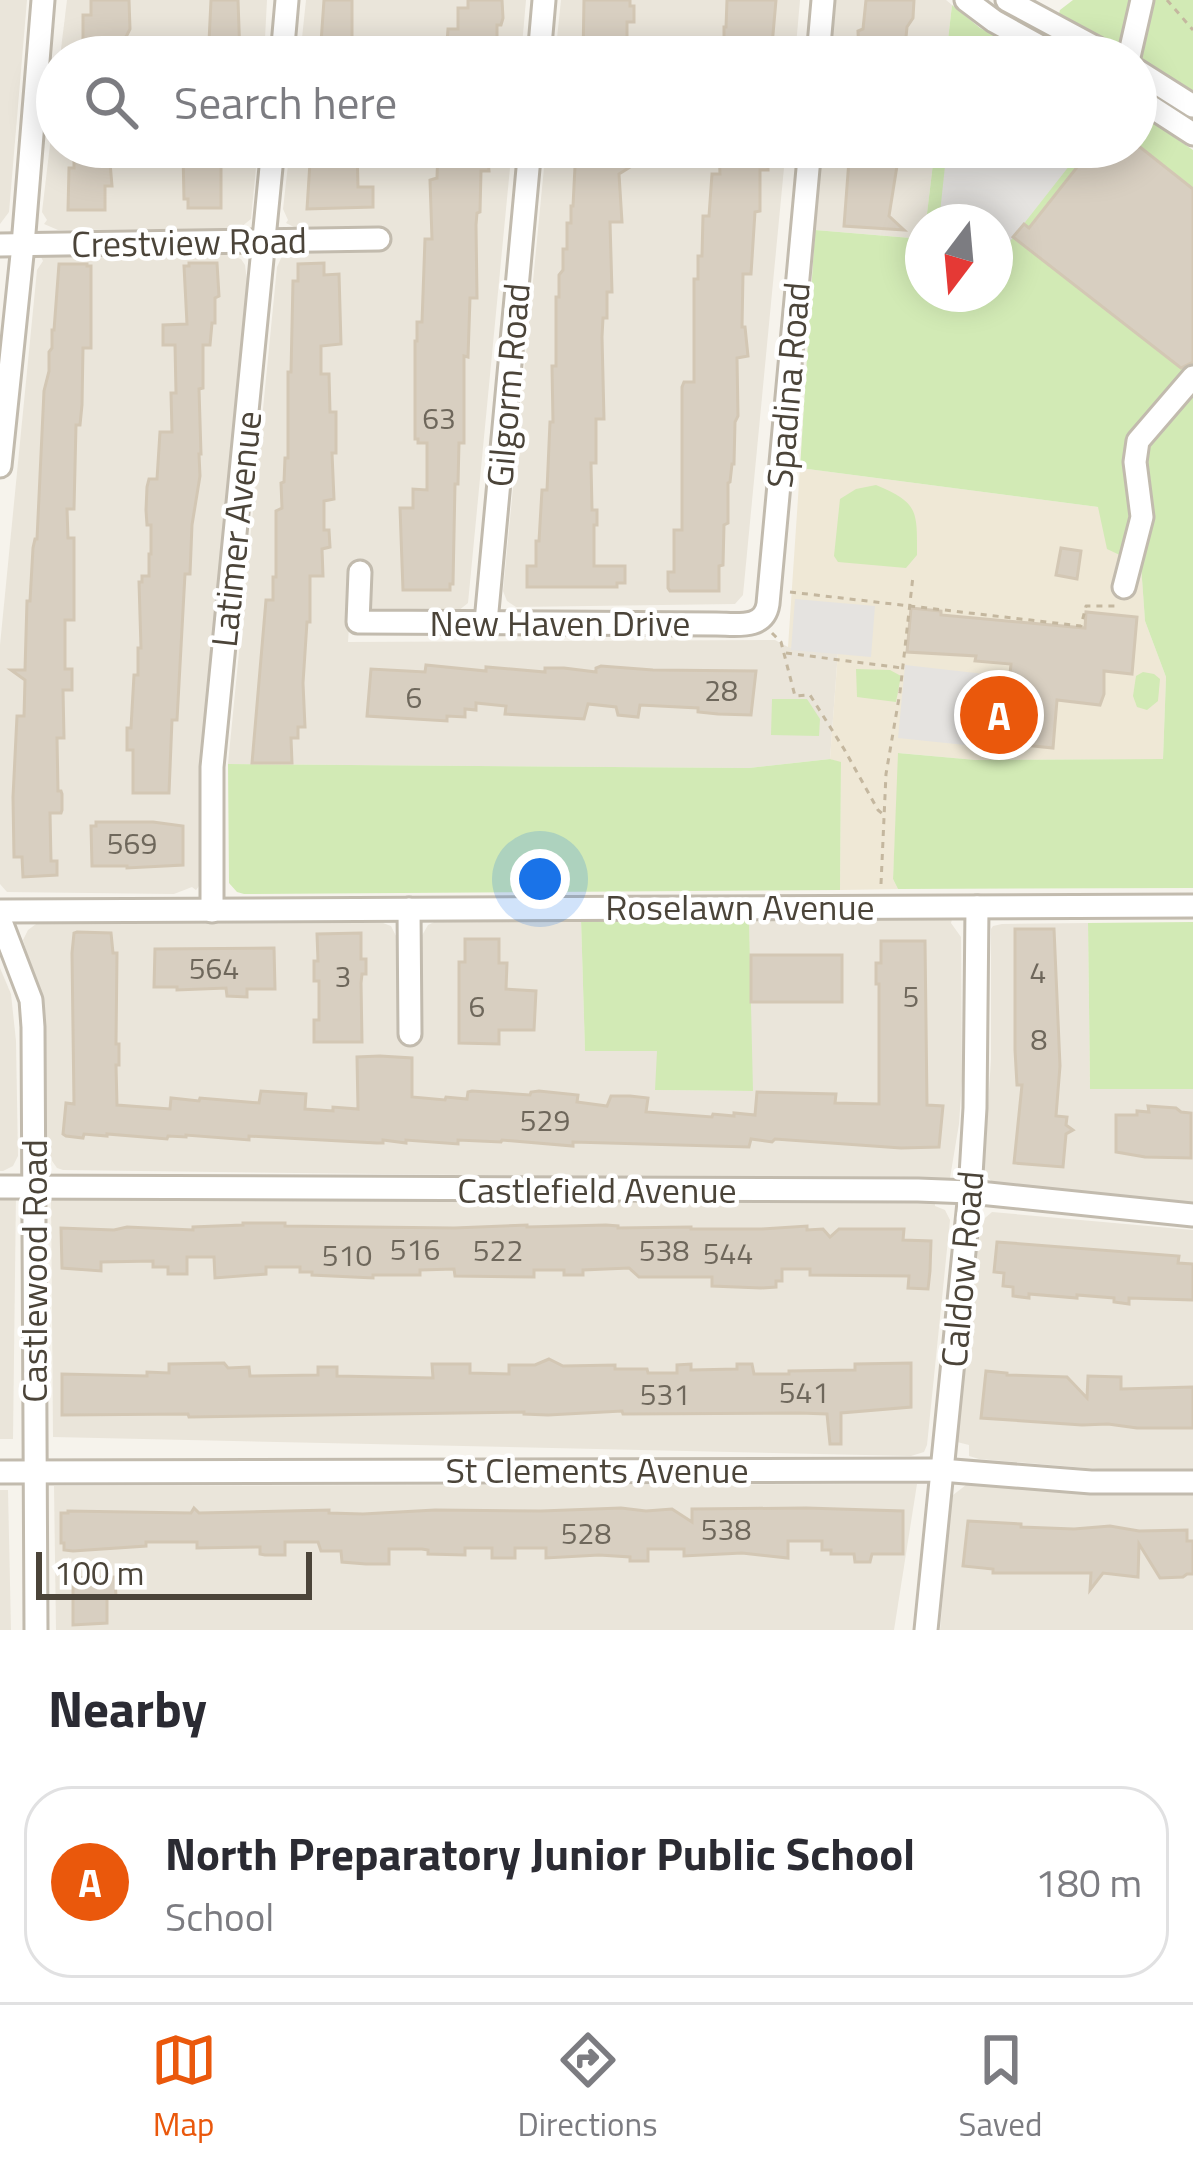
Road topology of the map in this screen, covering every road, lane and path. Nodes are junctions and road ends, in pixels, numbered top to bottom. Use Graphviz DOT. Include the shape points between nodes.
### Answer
graph roads {
  1 [pos="43,0"];
  2 [pos="287,0"];
  3 [pos="544,0"];
  4 [pos="823,0"];
  5 [pos="966,0"];
  6 [pos="1007,0"];
  7 [pos="1142,0"];
  8 [pos="1167,0"];
  9 [pos="1193,30"];
  10 [pos="38,36"];
  11 [pos="284,36"];
  12 [pos="541,36"];
  13 [pos="820,36"];
  14 [pos="1021,36"];
  15 [pos="1074,36"];
  16 [pos="1134,36"];
  17 [pos="36,55"];
  18 [pos="1157,83"];
  19 [pos="1193,106"];
  20 [pos="1157,111"];
  21 [pos="1193,134"];
  22 [pos="271,168"];
  23 [pos="528,168"];
  24 [pos="808,168"];
  25 [pos="379,239"];
  26 [pos="265,241"];
  27 [pos="12,245"];
  28 [pos="1193,377"];
  29 [pos="0,466"];
  30 [pos="360,572"];
  31 [pos="914,576"];
  32 [pos="1124,587"];
  33 [pos="787,591"];
  34 [pos="910,606"];
  35 [pos="487,622"];
  36 [pos="766,627"];
  37 [pos="784,652"];
  38 [pos="903,668"];
  39 [pos="885,816"];
  40 [pos="881,892"];
  41 [pos="1193,905"];
  42 [pos="977,907"];
  43 [pos="409,909"];
  44 [pos="212,911"];
  45 [pos="0,915"];
  46 [pos="410,1034"];
  47 [pos="0,1187"];
  48 [pos="34,1187"];
  49 [pos="970,1192"];
  50 [pos="1193,1215"];
  51 [pos="941,1470"];
  52 [pos="0,1472"];
  53 [pos="35,1472"];
  54 [pos="1193,1482"];
  55 [pos="36,1630"];
  56 [pos="926,1630"];
  1 -- 10 [label="street"];
  2 -- 11 [label="street"];
  3 -- 12 [label="street"];
  4 -- 13 [label="street"];
  5 -- 14 [label="street"];
  6 -- 15 [label="street"];
  7 -- 16 [label="street"];
  8 -- 9 [label="path"];
  17 -- 27 [label="street"];
  18 -- 19 [label="street"];
  20 -- 21 [label="street"];
  22 -- 26 [label="street, Latimer Avenue"];
  23 -- 35 [label="street, Gilgorm Road"];
  24 -- 36 [label="street, Spadina Road"];
  25 -- 26 [label="street, Crestview Road"];
  26 -- 27 [label="street, Crestview Road"];
  26 -- 44 [label="street, Latimer Avenue" via="212,767"];
  27 -- 29 [label="street"];
  28 -- 32 [label="street" via="1138,441 1142,517"];
  30 -- 35 [label="street, New Haven Drive" via="358,622"];
  31 -- 34 [label="path"];
  32 -- 34 [label="path" via="1117,606 1086,606 1081,626"];
  33 -- 34 [label="path"];
  34 -- 38 [label="path"];
  35 -- 36 [label="street, New Haven Drive"];
  36 -- 37 [label="path"];
  37 -- 38 [label="path"];
  37 -- 39 [label="path" via="795,699 810,695"];
  38 -- 39 [label="path"];
  39 -- 40 [label="path"];
  41 -- 42 [label="street, Roselawn Avenue"];
  42 -- 43 [label="street, Roselawn Avenue"];
  42 -- 49 [label="street, Caldow Road"];
  43 -- 44 [label="street, Roselawn Avenue"];
  43 -- 46 [label="street"];
  44 -- 45 [label="street, Roselawn Avenue"];
  45 -- 48 [label="street, Castlewood Road" via="31,1000"];
  47 -- 48 [label="street, Castlefield Avenue"];
  48 -- 49 [label="street, Castlefield Avenue"];
  48 -- 53 [label="street, Castlewood Road"];
  49 -- 50 [label="street, Castlefield Avenue"];
  49 -- 51 [label="street, Caldow Road"];
  51 -- 53 [label="street, St Clements Avenue"];
  51 -- 54 [label="street, St Clements Avenue"];
  51 -- 56 [label="street, Caldow Road"];
  52 -- 53 [label="street, St Clements Avenue"];
  53 -- 55 [label="street, Castlewood Road"];
}
